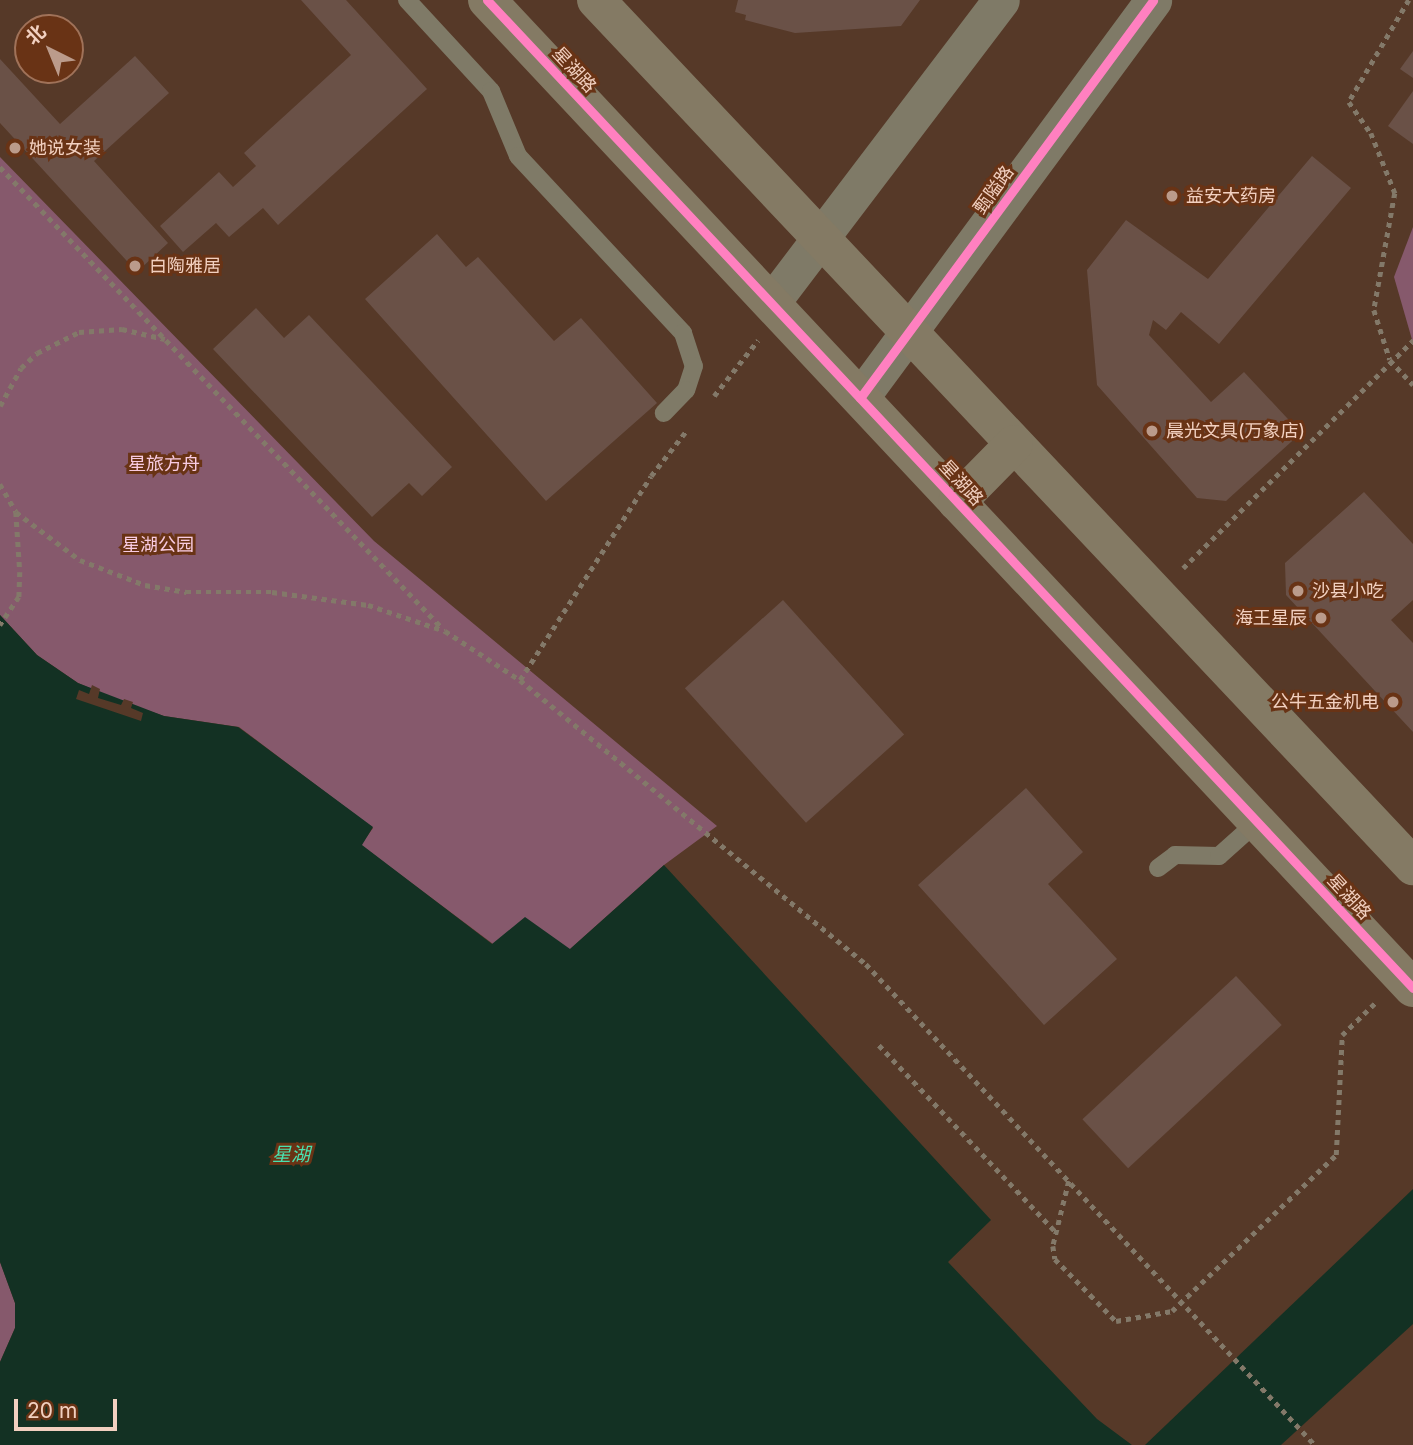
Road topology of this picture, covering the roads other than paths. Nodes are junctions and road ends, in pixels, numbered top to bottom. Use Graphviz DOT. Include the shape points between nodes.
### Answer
graph roads {
  1 [pos="407,0"];
  2 [pos="487,0"];
  3 [pos="596,0"];
  4 [pos="1001,0"];
  5 [pos="1153,0"];
  6 [pos="820,239"];
  7 [pos="767,318"];
  8 [pos="908,332"];
  9 [pos="860,398"];
  10 [pos="664,413"];
  11 [pos="1014,444"];
  12 [pos="957,502"];
  13 [pos="1257,822"];
  14 [pos="1413,866"];
  15 [pos="1158,868"];
  16 [pos="1398,991"];
  1 -- 10 [label="lane" via="491,91 518,156 683,333 694,366 686,390"];
  2 -- 7 [label="street, 星湖路"];
  3 -- 6 [label="street"];
  4 -- 6 [label="street"];
  5 -- 8 [label="street, 甄隘路"];
  6 -- 7 [label="street"];
  6 -- 8 [label="street"];
  7 -- 9 [label="street, 星湖路"];
  8 -- 9 [label="street, 甄隘路"];
  8 -- 11 [label="street"];
  9 -- 12 [label="street, 星湖路"];
  11 -- 12 [label="street"];
  11 -- 14 [label="street"];
  12 -- 13 [label="street, 星湖路"];
  13 -- 15 [label="lane" via="1219,856 1175,855"];
  13 -- 16 [label="street, 星湖路"];
}
